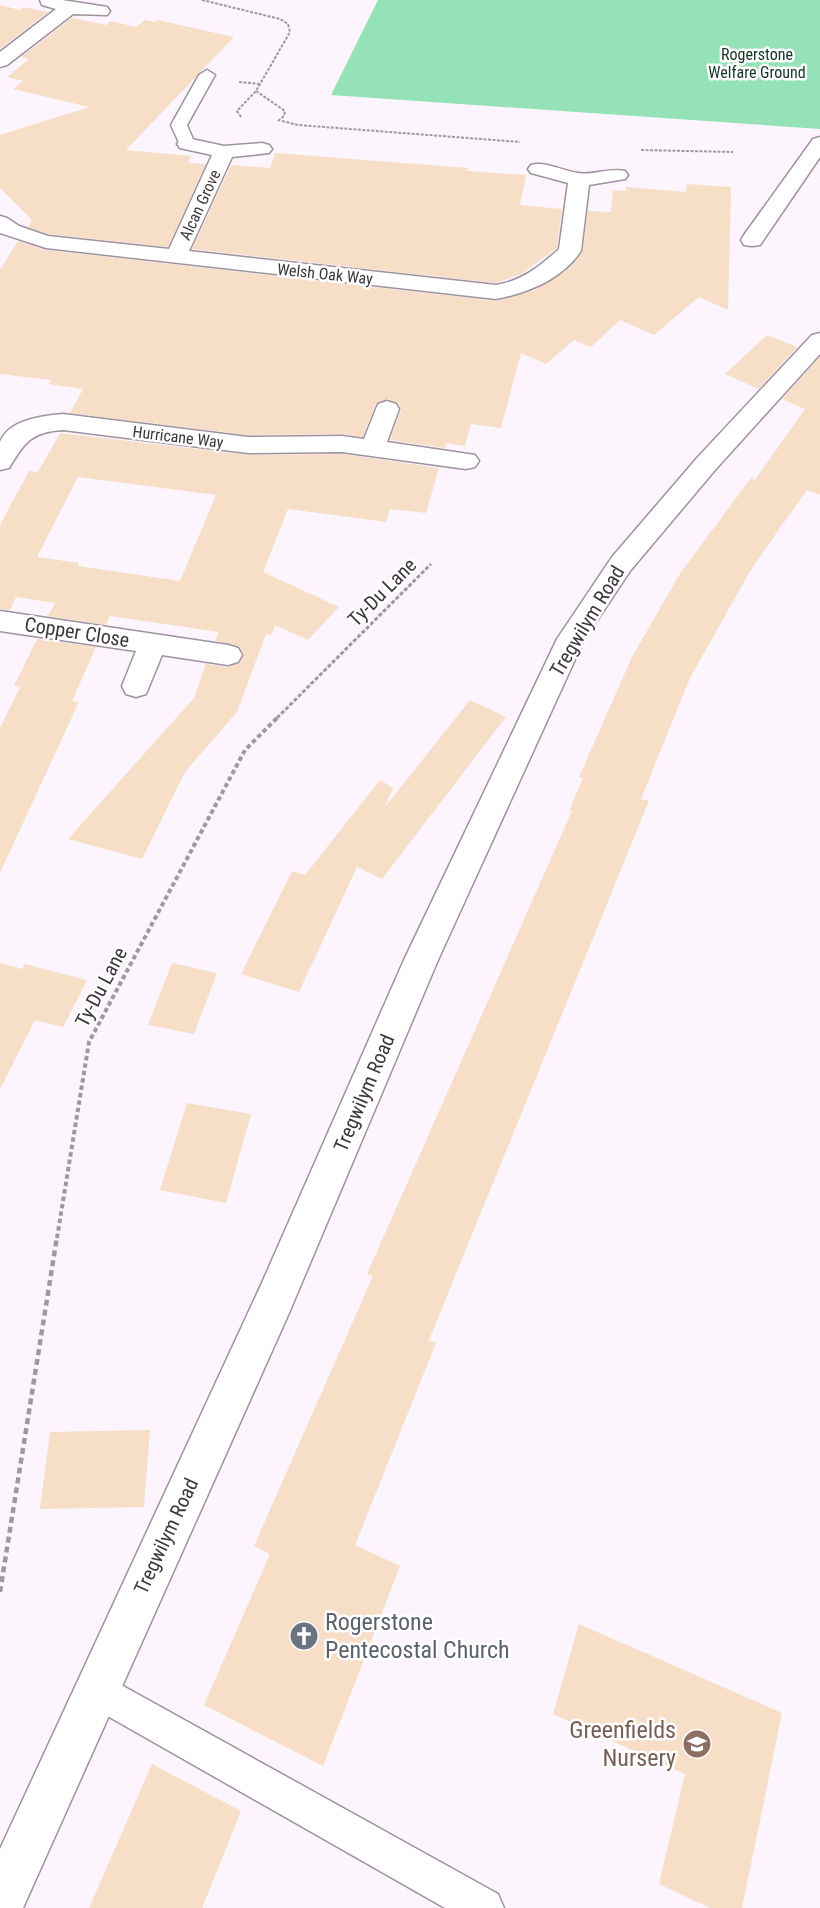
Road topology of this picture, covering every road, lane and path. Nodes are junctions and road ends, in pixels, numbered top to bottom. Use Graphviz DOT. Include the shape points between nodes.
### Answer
graph roads {
  1 [pos="46,0"];
  2 [pos="202,0"];
  3 [pos="69,8"];
  4 [pos="101,12"];
  5 [pos="0,61"];
  6 [pos="207,75"];
  7 [pos="256,91"];
  8 [pos="279,120"];
  9 [pos="270,124"];
  10 [pos="528,142"];
  11 [pos="820,143"];
  12 [pos="187,144"];
  13 [pos="262,149"];
  14 [pos="640,150"];
  15 [pos="224,152"];
  16 [pos="733,152"];
  17 [pos="538,169"];
  18 [pos="618,175"];
  19 [pos="579,180"];
  20 [pos="0,222"];
  21 [pos="752,240"];
  22 [pos="176,257"];
  23 [pos="818,345"];
  24 [pos="387,409"];
  25 [pos="373,448"];
  26 [pos="466,461"];
  27 [pos="0,462"];
  28 [pos="431,564"];
  29 [pos="0,621"];
  30 [pos="153,644"];
  31 [pos="228,655"];
  32 [pos="136,686"];
  33 [pos="0,1593"];
  34 [pos="96,1689"];
  35 [pos="0,1903"];
  36 [pos="484,1908"];
  1 -- 3 [label="street"];
  2 -- 7 [label="path" via="268,14 288,24 288,38"];
  3 -- 4 [label="street"];
  3 -- 5 [label="street"];
  6 -- 12 [label="lane" via="179,125"];
  7 -- 8 [label="path" via="285,111"];
  7 -- 9 [label="path" via="240,105 239,116"];
  8 -- 9 [label="path"];
  8 -- 10 [label="path" via="298,125"];
  9 -- 13 [label="path"];
  11 -- 21 [label="street"];
  12 -- 15 [label="street, Alcan Grove"];
  13 -- 15 [label="street, Alcan Grove"];
  14 -- 16 [label="path"];
  15 -- 22 [label="street, Alcan Grove"];
  17 -- 19 [label="street"];
  18 -- 19 [label="street"];
  19 -- 22 [label="street, Welsh Oak Way" via="570,251 534,281 512,290 481,291"];
  20 -- 22 [label="street, Welsh Oak Way" via="11,231 46,242"];
  23 -- 34 [label="street, Tregwilym Road" via="706,464 621,564 571,639 421,960 275,1299"];
  24 -- 25 [label="street"];
  25 -- 26 [label="street, Hurricane Way"];
  25 -- 27 [label="street, Hurricane Way" via="320,442 248,445 63,422 28,428 15,437"];
  28 -- 33 [label="path, Ty-Du Lane" via="245,750 89,1042"];
  29 -- 30 [label="street, Copper Close"];
  30 -- 31 [label="street, Copper Close"];
  30 -- 32 [label="street, Copper Close"];
  34 -- 35 [label="street, Tregwilym Road"];
  34 -- 36 [label="lane"];
}
